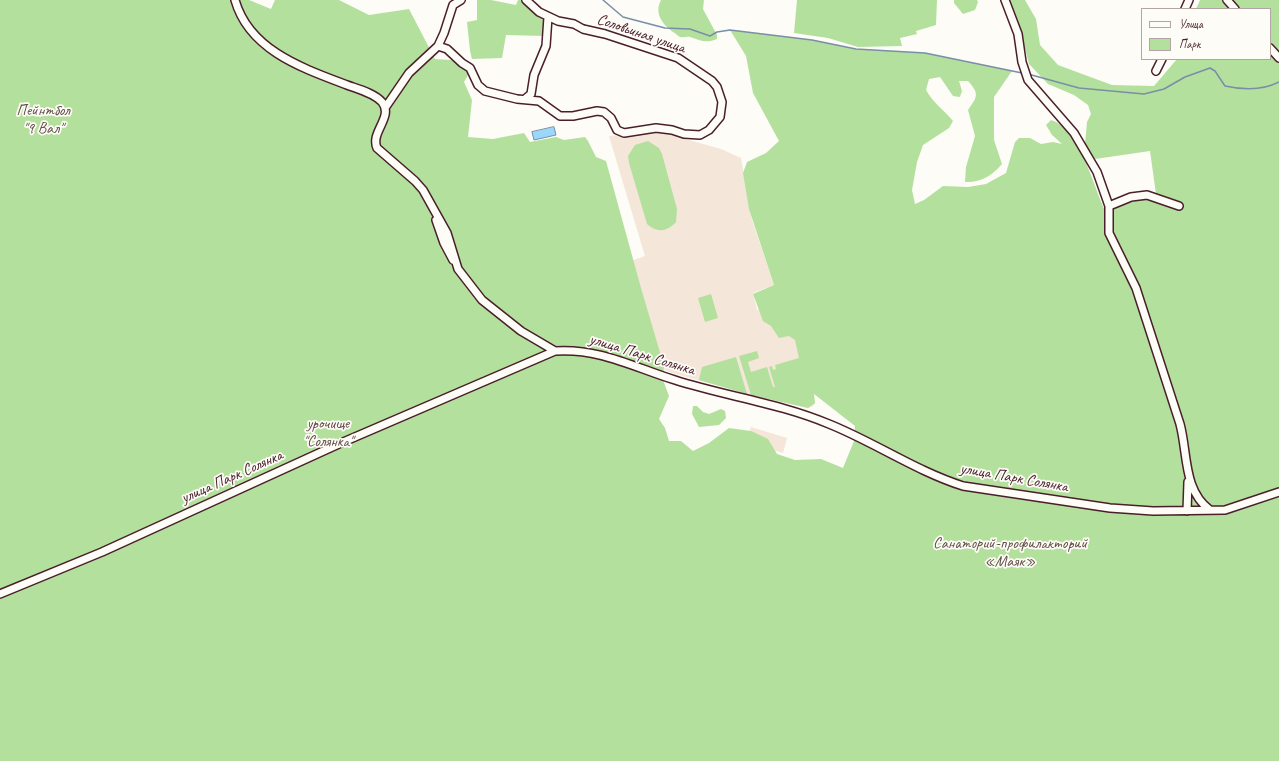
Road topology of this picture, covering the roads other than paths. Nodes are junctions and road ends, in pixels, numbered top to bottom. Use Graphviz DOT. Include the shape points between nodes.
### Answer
graph roads {
  1 [pos="235,0"];
  2 [pos="526,0"];
  3 [pos="1005,0"];
  4 [pos="1227,0"];
  5 [pos="458,1"];
  6 [pos="1234,8"];
  7 [pos="548,17"];
  8 [pos="438,46"];
  9 [pos="1271,49"];
  10 [pos="1279,58"];
  11 [pos="1162,60"];
  12 [pos="1156,71"];
  13 [pos="525,99"];
  14 [pos="385,108"];
  15 [pos="1109,206"];
  16 [pos="1179,206"];
  17 [pos="555,351"];
  18 [pos="1188,476"];
  19 [pos="1279,492"];
  20 [pos="1211,510"];
  21 [pos="1187,511"];
  22 [pos="0,594"];
  1 -- 14 [label="street" via="242,19 253,34 271,49 296,66 366,92 381,102"];
  2 -- 7 [label="street, Соловьиная улица"];
  3 -- 15 [label="street" via="1018,34 1028,80 1074,133 1097,172"];
  4 -- 6 [label="street"];
  5 -- 8 [label="street" via="453,5"];
  7 -- 13 [label="street" via="546,46 534,75 531,94"];
  7 -- 13 [label="street, Соловьиная улица" via="678,58 717,87 722,102 720,118 705,133 691,135 656,128 624,133 617,130 608,114 597,111 565,116 555,114 539,101"];
  8 -- 13 [label="street" via="447,49 470,68 482,89"];
  8 -- 14 [label="street" via="409,73"];
  9 -- 10 [label="street"];
  11 -- 12 [label="street"];
  14 -- 17 [label="street" via="375,138 377,148 423,190 447,233 456,265 466,281 490,307 521,331"];
  15 -- 16 [label="street" via="1131,197 1147,195"];
  15 -- 18 [label="street" via="1109,233 1136,288 1180,424"];
  17 -- 21 [label="street, улица Парк Солянка" via="589,351 674,379 808,415 886,450 944,480 963,486 1131,510"];
  17 -- 22 [label="street, улица Парк Солянка" via="341,443 102,552"];
  18 -- 20 [label="street" via="1196,496"];
  18 -- 21 [label="street"];
  19 -- 20 [label="street, улица Парк Солянка" via="1225,510"];
  20 -- 21 [label="street, улица Парк Солянка"];
}
